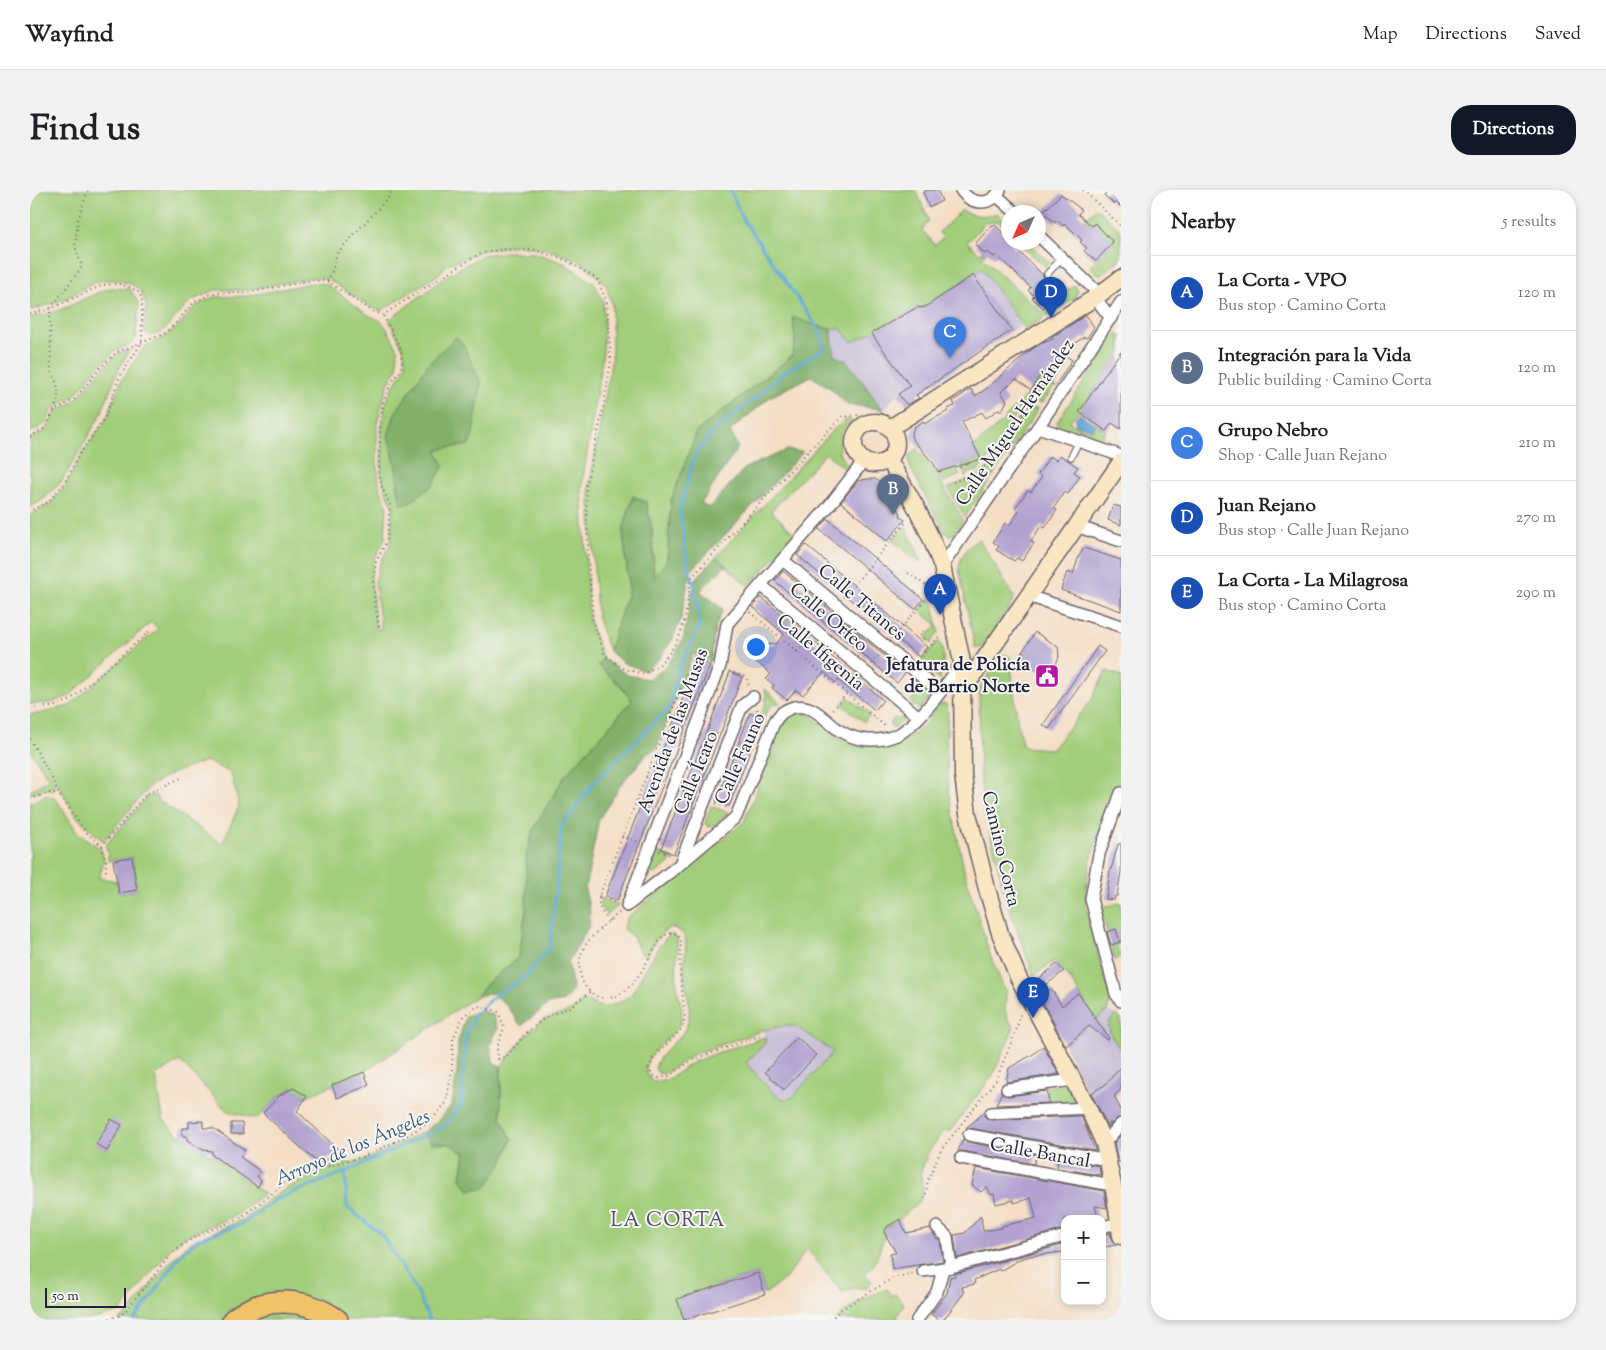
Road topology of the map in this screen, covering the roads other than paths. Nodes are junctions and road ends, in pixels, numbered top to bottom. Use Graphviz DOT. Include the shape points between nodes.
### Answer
graph roads {
  1 [pos="961,190"];
  2 [pos="999,193"];
  3 [pos="1009,205"];
  4 [pos="1046,243"];
  5 [pos="1062,258"];
  6 [pos="1047,274"];
  7 [pos="1121,278"];
  8 [pos="1095,297"];
  9 [pos="1121,302"];
  10 [pos="1111,318"];
  11 [pos="1038,427"];
  12 [pos="890,428"];
  13 [pos="1079,441"];
  14 [pos="1121,456"];
  15 [pos="1071,457"];
  16 [pos="889,460"];
  17 [pos="863,462"];
  18 [pos="1121,462"];
  19 [pos="1076,526"];
  20 [pos="1121,541"];
  21 [pos="783,560"];
  22 [pos="942,566"];
  23 [pos="761,585"];
  24 [pos="1028,596"];
  25 [pos="1121,626"];
  26 [pos="962,662"];
  27 [pos="963,690"];
  28 [pos="940,692"];
  29 [pos="753,696"];
  30 [pos="919,717"];
  31 [pos="1121,793"];
  32 [pos="679,865"];
  33 [pos="627,906"];
  34 [pos="1121,1001"];
  35 [pos="1073,1080"];
  36 [pos="1007,1089"];
  37 [pos="1088,1108"];
  38 [pos="991,1114"];
  39 [pos="1121,1124"];
  40 [pos="970,1135"];
  41 [pos="1104,1143"];
  42 [pos="961,1158"];
  43 [pos="1108,1160"];
  44 [pos="1116,1190"];
  45 [pos="938,1227"];
  46 [pos="1106,1228"];
  47 [pos="1120,1230"];
  48 [pos="1061,1237"];
  49 [pos="947,1268"];
  50 [pos="923,1271"];
  51 [pos="232,1320"];
  52 [pos="337,1320"];
  53 [pos="918,1320"];
  1 -- 2 [label="street" via="971,201 984,203"];
  2 -- 3 [label="street"];
  4 -- 5 [label="street"];
  5 -- 6 [label="lane"];
  5 -- 8 [label="street"];
  7 -- 8 [label="street"];
  8 -- 10 [label="street"];
  8 -- 12 [label="street"];
  9 -- 10 [label="street, Calle Miguel Hernández"];
  10 -- 11 [label="street, Calle Miguel Hernández"];
  11 -- 13 [label="street"];
  11 -- 22 [label="street, Calle Miguel Hernández"];
  12 -- 16 [label="street" via="896,438 896,450"];
  12 -- 17 [label="street" via="870,422 859,428 853,440 855,452"];
  13 -- 14 [label="street"];
  13 -- 15 [label="lane"];
  16 -- 17 [label="street" via="876,465"];
  16 -- 22 [label="street, Camino Corta" via="917,509"];
  17 -- 21 [label="street, Avenida de las Musas"];
  18 -- 19 [label="street"];
  19 -- 20 [label="street"];
  19 -- 24 [label="street"];
  21 -- 23 [label="street, Avenida de las Musas"];
  21 -- 28 [label="street, Calle Titanes"];
  22 -- 26 [label="street, Camino Corta"];
  23 -- 30 [label="street, Calle Orfeo"];
  23 -- 33 [label="street, Avenida de las Musas" via="727,624 720,666"];
  24 -- 25 [label="street"];
  24 -- 27 [label="street"];
  26 -- 27 [label="street, Camino Corta"];
  26 -- 28 [label="street, Calle Fauno"];
  27 -- 35 [label="street, Camino Corta" via="963,775 968,814 987,889 1000,933 1025,991"];
  28 -- 30 [label="street, Calle Fauno"];
  29 -- 32 [label="street, Calle Ícaro" via="742,706"];
  30 -- 32 [label="street, Calle Fauno" via="900,734 874,741 841,731 815,710 801,706 780,714 736,817"];
  31 -- 34 [label="street" via="1099,854 1091,899 1116,994"];
  32 -- 33 [label="street, Calle Fauno"];
  35 -- 36 [label="street"];
  35 -- 37 [label="street, Camino Corta"];
  37 -- 38 [label="street"];
  37 -- 41 [label="street, Camino Corta"];
  39 -- 41 [label="street"];
  40 -- 43 [label="street"];
  41 -- 43 [label="street, Camino Corta"];
  42 -- 44 [label="street, Calle Bancal"];
  43 -- 44 [label="street, Camino Corta"];
  44 -- 47 [label="street, Camino Corta"];
  45 -- 49 [label="street" via="947,1238"];
  46 -- 47 [label="street"];
  48 -- 49 [label="street"];
  49 -- 50 [label="street"];
  49 -- 53 [label="street" via="937,1292"];
  51 -- 52 [label="highway" via="254,1307 287,1301 306,1304 327,1312"];
}
